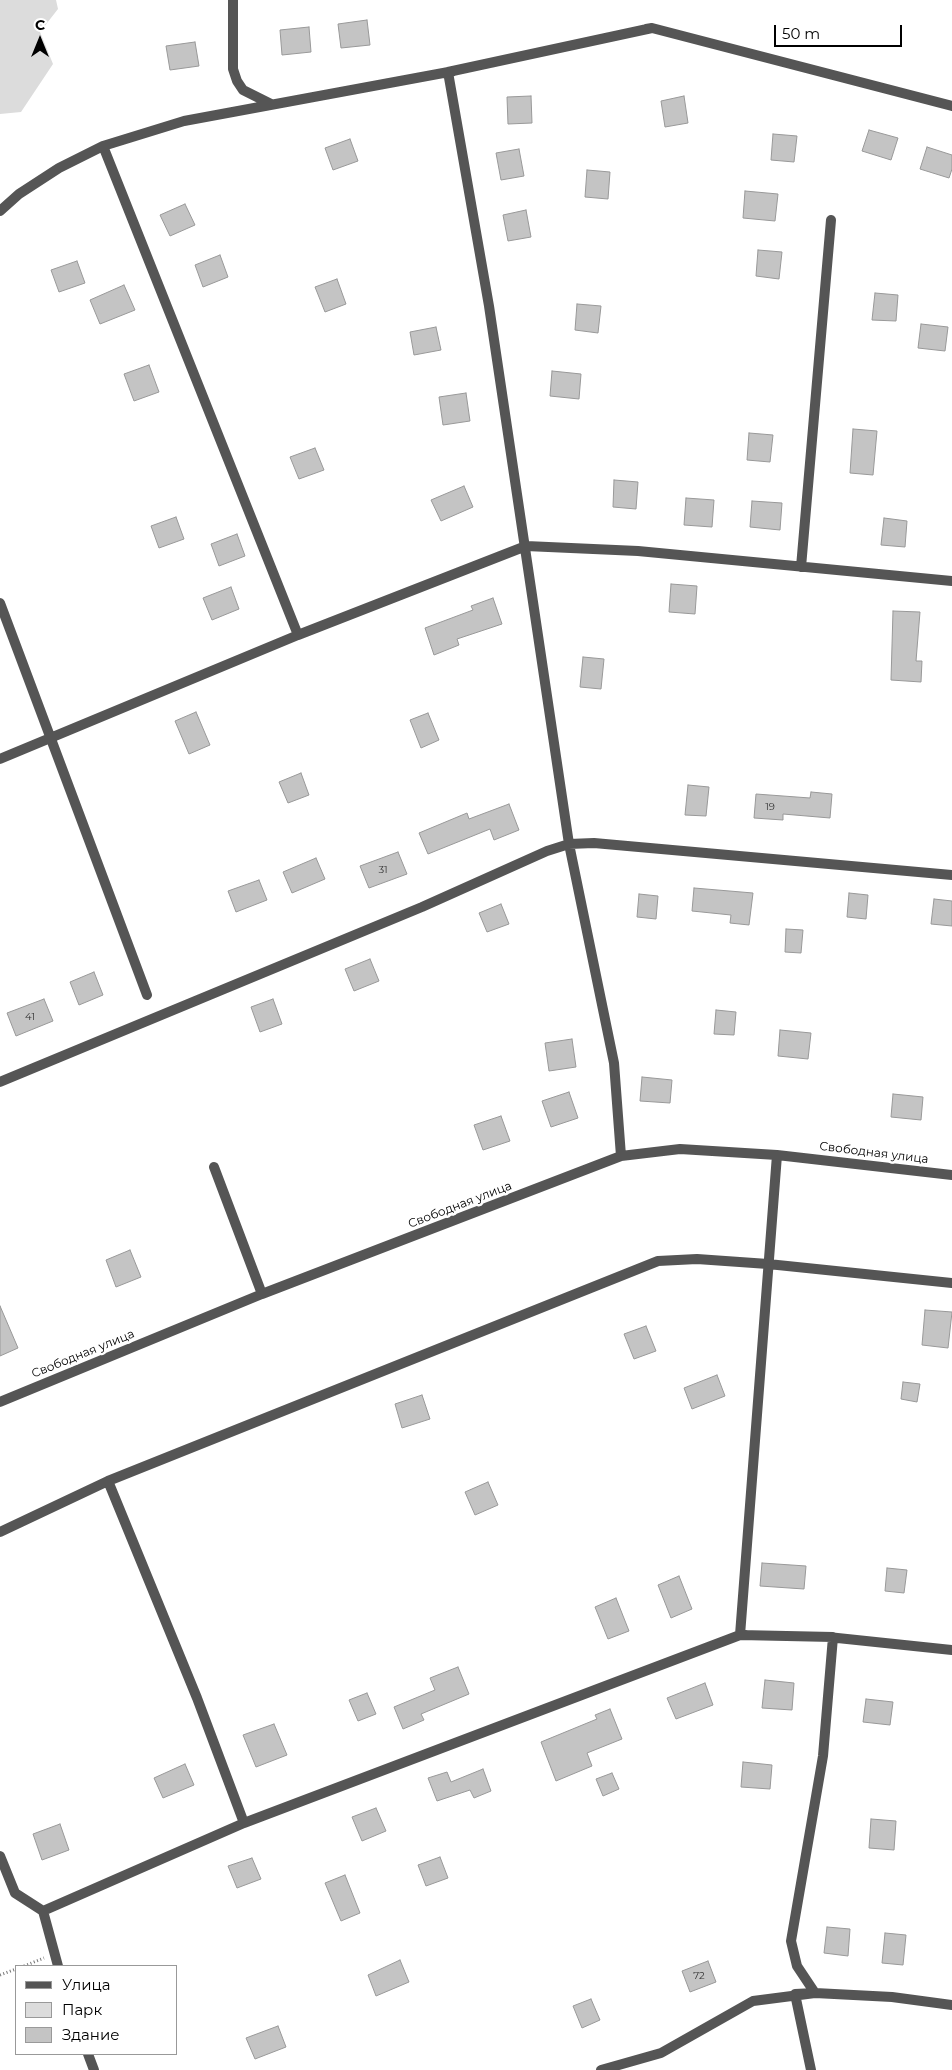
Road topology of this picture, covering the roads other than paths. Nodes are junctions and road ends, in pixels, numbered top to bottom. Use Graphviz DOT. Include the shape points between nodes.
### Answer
graph roads {
  1 [pos="233,0"];
  2 [pos="448,72"];
  3 [pos="271,104"];
  4 [pos="952,106"];
  5 [pos="103,146"];
  6 [pos="0,211"];
  7 [pos="831,220"];
  8 [pos="526,546"];
  9 [pos="801,567"];
  10 [pos="952,581"];
  11 [pos="0,603"];
  12 [pos="298,635"];
  13 [pos="50,738"];
  14 [pos="0,759"];
  15 [pos="569,844"];
  16 [pos="952,875"];
  17 [pos="147,995"];
  18 [pos="0,1082"];
  19 [pos="777,1155"];
  20 [pos="621,1156"];
  21 [pos="214,1167"];
  22 [pos="952,1175"];
  23 [pos="768,1264"];
  24 [pos="952,1283"];
  25 [pos="262,1294"];
  26 [pos="0,1402"];
  27 [pos="108,1481"];
  28 [pos="0,1532"];
  29 [pos="740,1635"];
  30 [pos="833,1638"];
  31 [pos="952,1650"];
  32 [pos="244,1823"];
  33 [pos="0,1856"];
  34 [pos="42,1911"];
  35 [pos="58,1965"];
  36 [pos="815,1993"];
  37 [pos="795,1994"];
  38 [pos="952,2005"];
  39 [pos="88,2055"];
  40 [pos="94,2070"];
  41 [pos="601,2070"];
  42 [pos="811,2070"];
  1 -- 3 [label="street" via="233,69 237,81 243,90"];
  2 -- 3 [label="street"];
  2 -- 4 [label="street" via="652,28"];
  2 -- 8 [label="street"];
  3 -- 5 [label="street" via="184,121"];
  5 -- 6 [label="street" via="58,168"];
  5 -- 12 [label="street"];
  7 -- 9 [label="street"];
  8 -- 9 [label="street" via="638,551"];
  8 -- 12 [label="street"];
  8 -- 15 [label="street"];
  9 -- 10 [label="street"];
  11 -- 13 [label="street"];
  12 -- 13 [label="street"];
  13 -- 14 [label="street"];
  13 -- 17 [label="street"];
  15 -- 16 [label="street" via="594,843"];
  15 -- 18 [label="street"];
  15 -- 20 [label="street" via="614,1063"];
  19 -- 20 [label="street, Свободная улица" via="680,1148"];
  19 -- 22 [label="street, Свободная улица"];
  19 -- 23 [label="street"];
  20 -- 25 [label="street, Свободная улица"];
  21 -- 25 [label="street"];
  23 -- 24 [label="street"];
  23 -- 27 [label="street" via="697,1259 658,1261"];
  23 -- 29 [label="street"];
  25 -- 26 [label="street, Свободная улица"];
  27 -- 28 [label="street"];
  27 -- 32 [label="street" via="197,1698"];
  29 -- 30 [label="street"];
  29 -- 32 [label="street"];
  30 -- 31 [label="street"];
  30 -- 36 [label="street" via="822,1756 791,1941 798,1966"];
  32 -- 34 [label="street"];
  33 -- 34 [label="street" via="15,1893"];
  34 -- 35 [label="street"];
  36 -- 37 [label="street"];
  36 -- 38 [label="street" via="892,1997"];
  37 -- 41 [label="street" via="753,2001 662,2053"];
  37 -- 42 [label="street"];
  39 -- 40 [label="street"];
}
